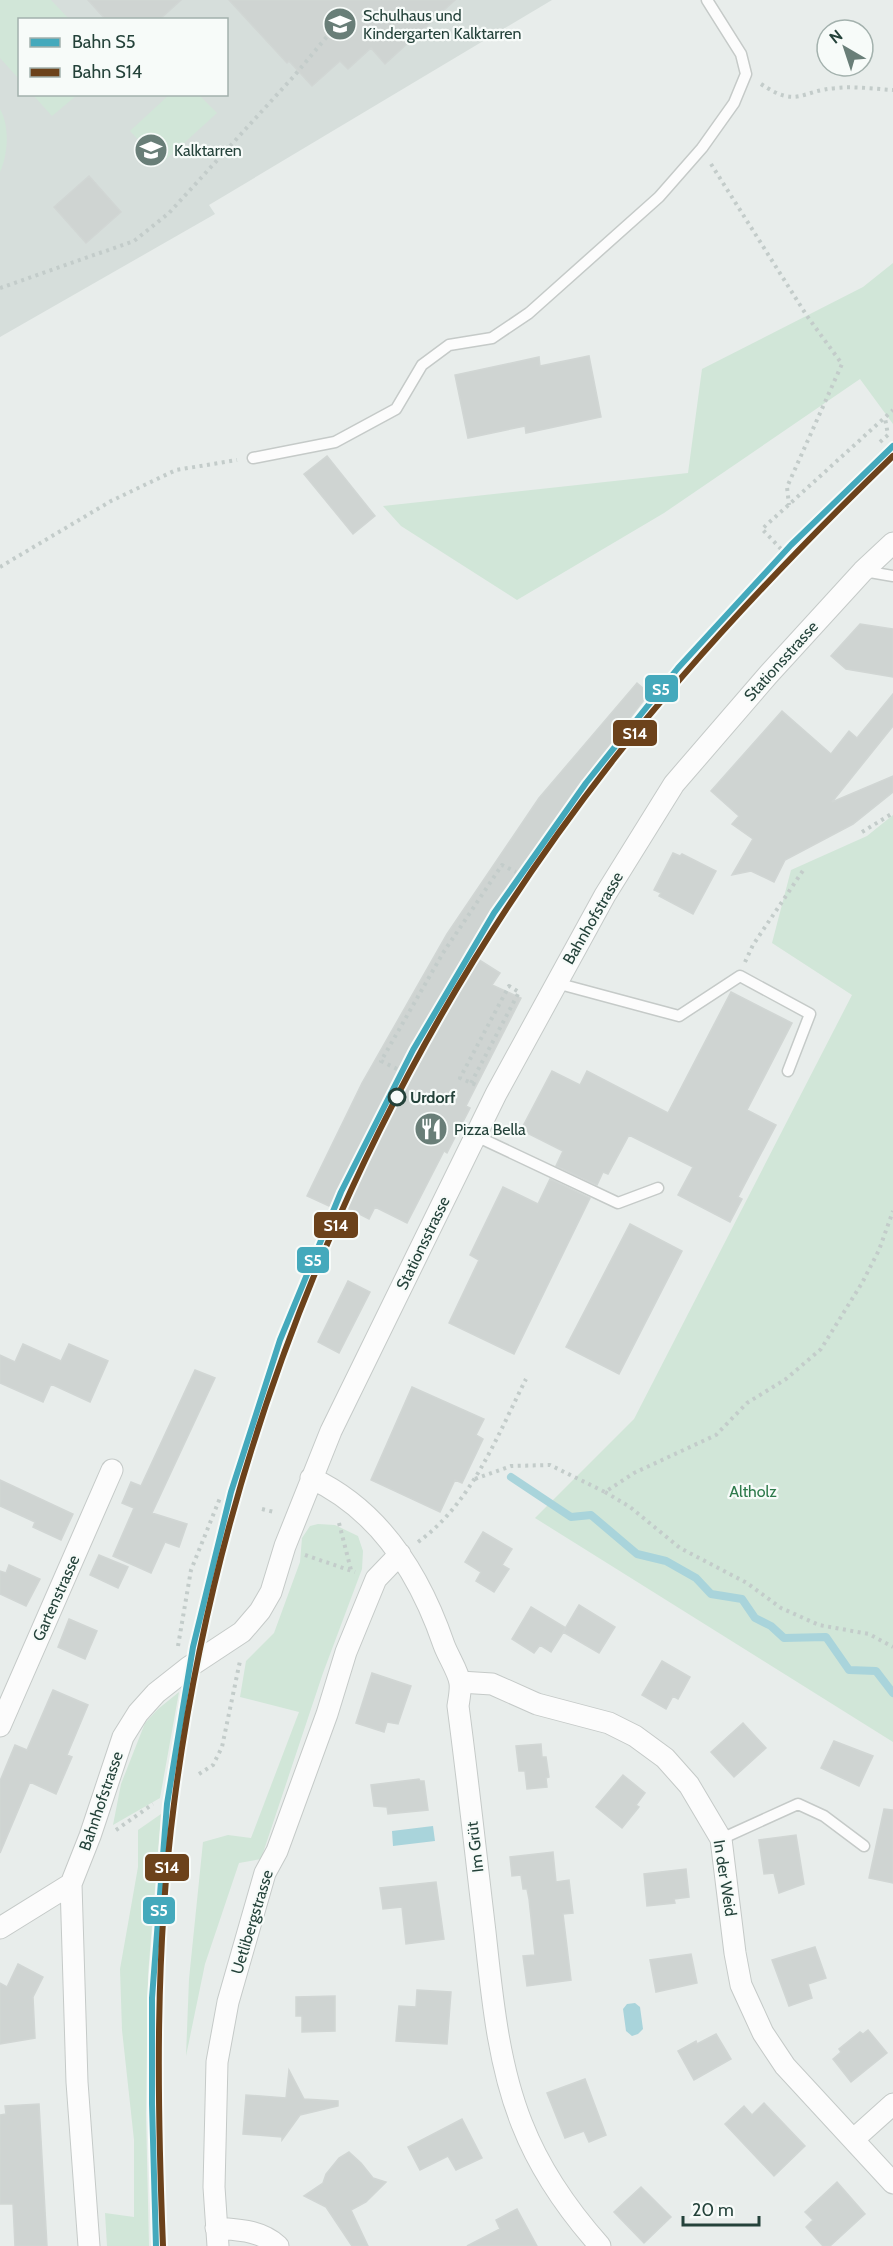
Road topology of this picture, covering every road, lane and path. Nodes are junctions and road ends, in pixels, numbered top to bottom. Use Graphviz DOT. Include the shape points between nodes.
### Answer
graph roads {
  1 [pos="707,0"];
  2 [pos="351,11"];
  3 [pos="746,74"];
  4 [pos="893,90"];
  5 [pos="702,148"];
  6 [pos="0,288"];
  7 [pos="893,410"];
  8 [pos="885,417"];
  9 [pos="880,442"];
  10 [pos="253,458"];
  11 [pos="789,505"];
  12 [pos="893,543"];
  13 [pos="781,549"];
  14 [pos="0,567"];
  15 [pos="863,572"];
  16 [pos="893,576"];
  17 [pos="674,784"];
  18 [pos="893,813"];
  19 [pos="862,832"];
  20 [pos="804,869"];
  21 [pos="516,872"];
  22 [pos="738,978"];
  23 [pos="556,983"];
  24 [pos="516,1055"];
  25 [pos="397,1069"];
  26 [pos="788,1071"];
  27 [pos="460,1078"];
  28 [pos="471,1083"];
  29 [pos="476,1136"];
  30 [pos="658,1188"];
  31 [pos="893,1211"];
  32 [pos="526,1379"];
  33 [pos="331,1431"];
  34 [pos="112,1470"];
  35 [pos="311,1478"];
  36 [pos="475,1479"];
  37 [pos="605,1492"];
  38 [pos="220,1498"];
  39 [pos="339,1523"];
  40 [pos="300,1551"];
  41 [pos="400,1554"];
  42 [pos="352,1571"];
  43 [pos="359,1574"];
  44 [pos="242,1632"];
  45 [pos="893,1647"];
  46 [pos="176,1676"];
  47 [pos="460,1682"];
  48 [pos="0,1726"];
  49 [pos="199,1774"];
  50 [pos="153,1804"];
  51 [pos="90,1836"];
  52 [pos="721,1839"];
  53 [pos="864,1846"];
  54 [pos="71,1884"];
  55 [pos="0,1928"];
  56 [pos="893,2104"];
  57 [pos="854,2139"];
  58 [pos="893,2183"];
  59 [pos="217,2237"];
  60 [pos="89,2246"];
  61 [pos="278,2246"];
  62 [pos="600,2246"];
  1 -- 3 [label="lane" via="741,54"];
  2 -- 6 [label="path" via="170,213 134,241"];
  3 -- 4 [label="path" via="783,96 797,98 840,87"];
  3 -- 5 [label="lane" via="734,103"];
  5 -- 10 [label="lane" via="659,197 530,313 492,338 449,345 422,365 396,410 335,442"];
  5 -- 11 [label="path" via="807,316 843,364 787,487"];
  7 -- 8 [label="path"];
  8 -- 9 [label="path" via="888,435"];
  8 -- 11 [label="path"];
  10 -- 14 [label="path" via="176,470 111,501"];
  11 -- 13 [label="path" via="762,528"];
  12 -- 15 [label="street, Stationsstrasse"];
  15 -- 16 [label="lane"];
  15 -- 17 [label="street, Stationsstrasse"];
  17 -- 23 [label="street, Bahnhofstrasse"];
  18 -- 19 [label="path"];
  20 -- 22 [label="path" via="753,945"];
  21 -- 25 [label="path" via="502,865 443,953 381,1060"];
  22 -- 23 [label="lane" via="679,1016"];
  22 -- 26 [label="lane" via="810,1014"];
  23 -- 24 [label="street, Bahnhofstrasse"];
  24 -- 29 [label="street, Stationsstrasse"];
  27 -- 28 [label="path" via="508,986 519,992"];
  29 -- 30 [label="lane" via="618,1203"];
  29 -- 33 [label="street, Stationsstrasse"];
  31 -- 37 [label="path" via="871,1266 821,1348 786,1379 747,1403 717,1435 634,1473"];
  32 -- 36 [label="path"];
  33 -- 35 [label="street, Bahnhofstrasse"];
  34 -- 48 [label="street, Gartenstrasse"];
  35 -- 41 [label="street, Im Grüt" via="373,1520"];
  35 -- 44 [label="street, Bahnhofstrasse" via="271,1592"];
  36 -- 37 [label="path" via="511,1466 550,1464"];
  36 -- 41 [label="path" via="428,1534"];
  37 -- 45 [label="path" via="680,1548 747,1583 781,1608 819,1625 869,1634"];
  38 -- 46 [label="path" via="190,1570"];
  39 -- 42 [label="path"];
  40 -- 42 [label="path"];
  41 -- 47 [label="street, Im Grüt" via="429,1605"];
  41 -- 59 [label="street, Uetlibergstrasse" via="376,1579 346,1652 308,1767 265,1873 228,2002 217,2062"];
  42 -- 43 [label="path"];
  44 -- 46 [label="street, Bahnhofstrasse"];
  44 -- 49 [label="path" via="222,1747 213,1766"];
  46 -- 51 [label="street, Bahnhofstrasse" via="138,1713 123,1737"];
  47 -- 52 [label="street, In der Weid" via="492,1684 537,1704 609,1723 635,1736 665,1758 689,1785"];
  47 -- 62 [label="street, Im Grüt" via="458,1706 487,1949 510,2089 540,2163 572,2213"];
  50 -- 51 [label="path" via="112,1833"];
  51 -- 54 [label="street, Bahnhofstrasse"];
  52 -- 53 [label="lane" via="798,1804 824,1816"];
  52 -- 57 [label="street, In der Weid" via="735,1953 749,2005 785,2066"];
  54 -- 55 [label="street"];
  54 -- 60 [label="street, Bahnhofstrasse" via="77,2082"];
  56 -- 57 [label="street"];
  57 -- 58 [label="street, In der Weid"];
  59 -- 61 [label="street" via="250,2231"];
}
